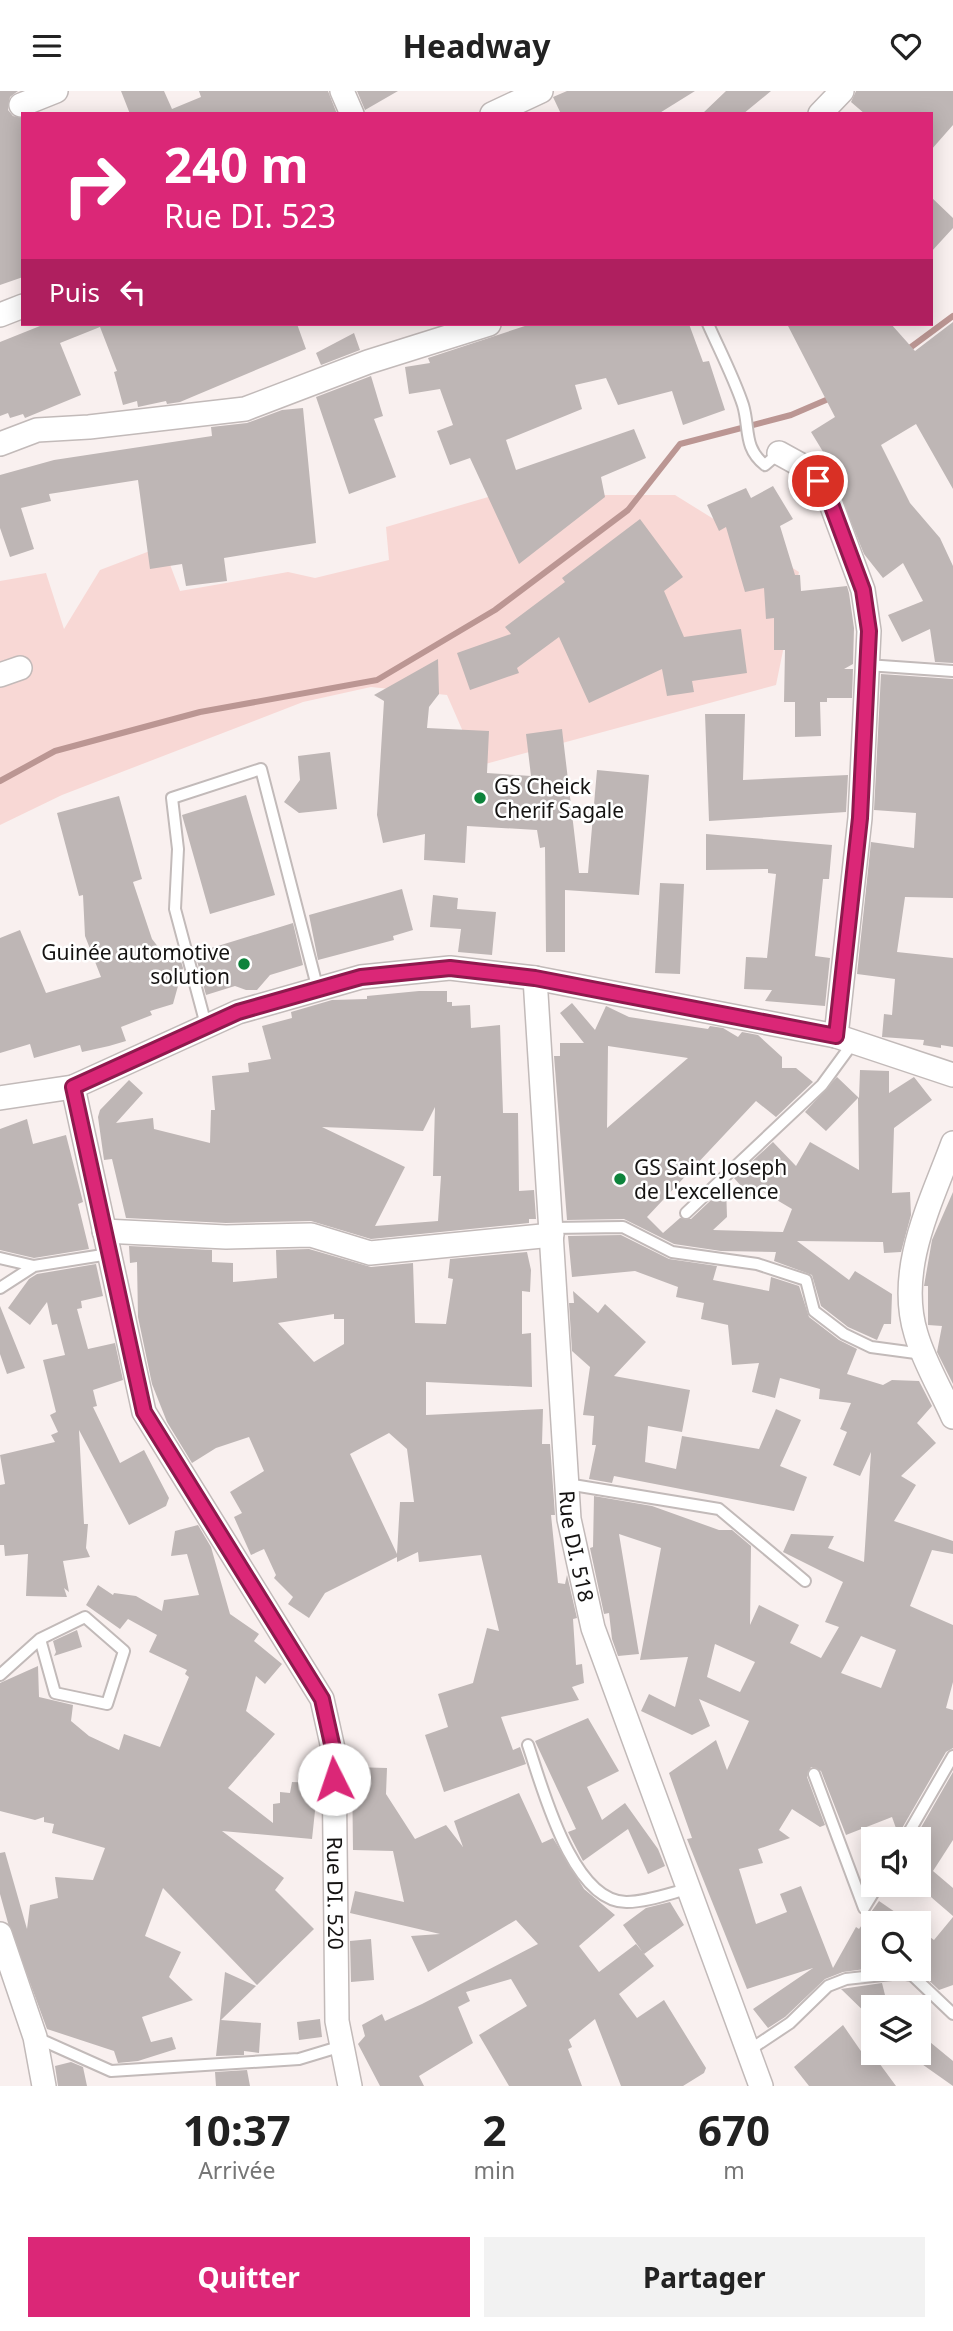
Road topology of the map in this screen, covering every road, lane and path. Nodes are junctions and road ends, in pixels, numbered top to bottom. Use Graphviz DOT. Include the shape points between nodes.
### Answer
graph roads {
  1 [pos="56,91"];
  2 [pos="342,91"];
  3 [pos="541,91"];
  4 [pos="842,91"];
  5 [pos="21,105"];
  6 [pos="351,112"];
  7 [pos="496,112"];
  8 [pos="822,112"];
  9 [pos="21,307"];
  10 [pos="0,315"];
  11 [pos="483,326"];
  12 [pos="709,326"];
  13 [pos="0,444"];
  14 [pos="779,453"];
  15 [pos="867,665"];
  16 [pos="953,671"];
  17 [pos="535,978"];
  18 [pos="318,990"];
  19 [pos="206,1025"];
  20 [pos="846,1038"];
  21 [pos="953,1075"];
  22 [pos="73,1087"];
  23 [pos="0,1098"];
  24 [pos="953,1143"];
  25 [pos="686,1213"];
  26 [pos="104,1231"];
  27 [pos="552,1231"];
  28 [pos="109,1254"];
  29 [pos="0,1258"];
  30 [pos="34,1266"];
  31 [pos="0,1288"];
  32 [pos="924,1354"];
  33 [pos="953,1417"];
  34 [pos="567,1484"];
  35 [pos="805,1581"];
  36 [pos="40,1639"];
  37 [pos="0,1675"];
  38 [pos="528,1745"];
  39 [pos="953,1756"];
  40 [pos="814,1774"];
  41 [pos="912,1827"];
  42 [pos="691,1888"];
  43 [pos="871,1897"];
  44 [pos="0,1934"];
  45 [pos="953,2014"];
  46 [pos="35,2037"];
  47 [pos="342,2046"];
  48 [pos="747,2051"];
  49 [pos="44,2086"];
  50 [pos="350,2086"];
  51 [pos="761,2086"];
  1 -- 5 [label="street"];
  2 -- 6 [label="street"];
  3 -- 7 [label="street"];
  4 -- 8 [label="street"];
  9 -- 10 [label="street"];
  11 -- 13 [label="street" via="368,362 245,409 37,430"];
  12 -- 14 [label="lane" via="744,408 746,437 754,457 765,465"];
  14 -- 15 [label="street" via="808,469 827,493 863,590 869,631"];
  15 -- 16 [label="lane"];
  15 -- 20 [label="street"];
  17 -- 18 [label="street" via="450,968 361,977"];
  17 -- 20 [label="street"];
  17 -- 27 [label="street, Rue DI. 518"];
  18 -- 19 [label="street"];
  18 -- 19 [label="lane" via="261,769 172,798 178,849 175,909"];
  19 -- 22 [label="street"];
  20 -- 21 [label="street"];
  20 -- 25 [label="lane" via="822,1085"];
  22 -- 23 [label="street"];
  22 -- 26 [label="street, Rue DI. 520"];
  24 -- 32 [label="street" via="914,1251 909,1292 915,1332"];
  26 -- 27 [label="street" via="226,1237 311,1235 370,1252"];
  26 -- 28 [label="street, Rue DI. 520"];
  27 -- 32 [label="lane" via="623,1227 673,1252 757,1264 806,1279 814,1311 844,1334 871,1347"];
  27 -- 34 [label="street, Rue DI. 518"];
  28 -- 30 [label="lane"];
  28 -- 47 [label="street, Rue DI. 520" via="144,1412 322,1699 334,1753 335,1958"];
  29 -- 30 [label="lane"];
  30 -- 31 [label="lane"];
  32 -- 33 [label="street"];
  34 -- 35 [label="lane" via="719,1509"];
  34 -- 42 [label="street, Rue DI. 518" via="576,1559 593,1628"];
  36 -- 36 [label="lane" via="85,1617 124,1651 107,1705 55,1693"];
  36 -- 37 [label="lane"];
  38 -- 42 [label="lane" via="560,1841 599,1891 625,1903"];
  39 -- 41 [label="lane"];
  40 -- 43 [label="lane" via="864,1908"];
  42 -- 48 [label="street, Rue DI. 518"];
  44 -- 46 [label="street"];
  45 -- 48 [label="lane" via="912,1975 846,1979 828,1986 790,2023"];
  46 -- 47 [label="lane" via="111,2071 299,2059"];
  46 -- 49 [label="street"];
  47 -- 50 [label="street, Rue DI. 520"];
  48 -- 51 [label="street, Rue DI. 518"];
}
